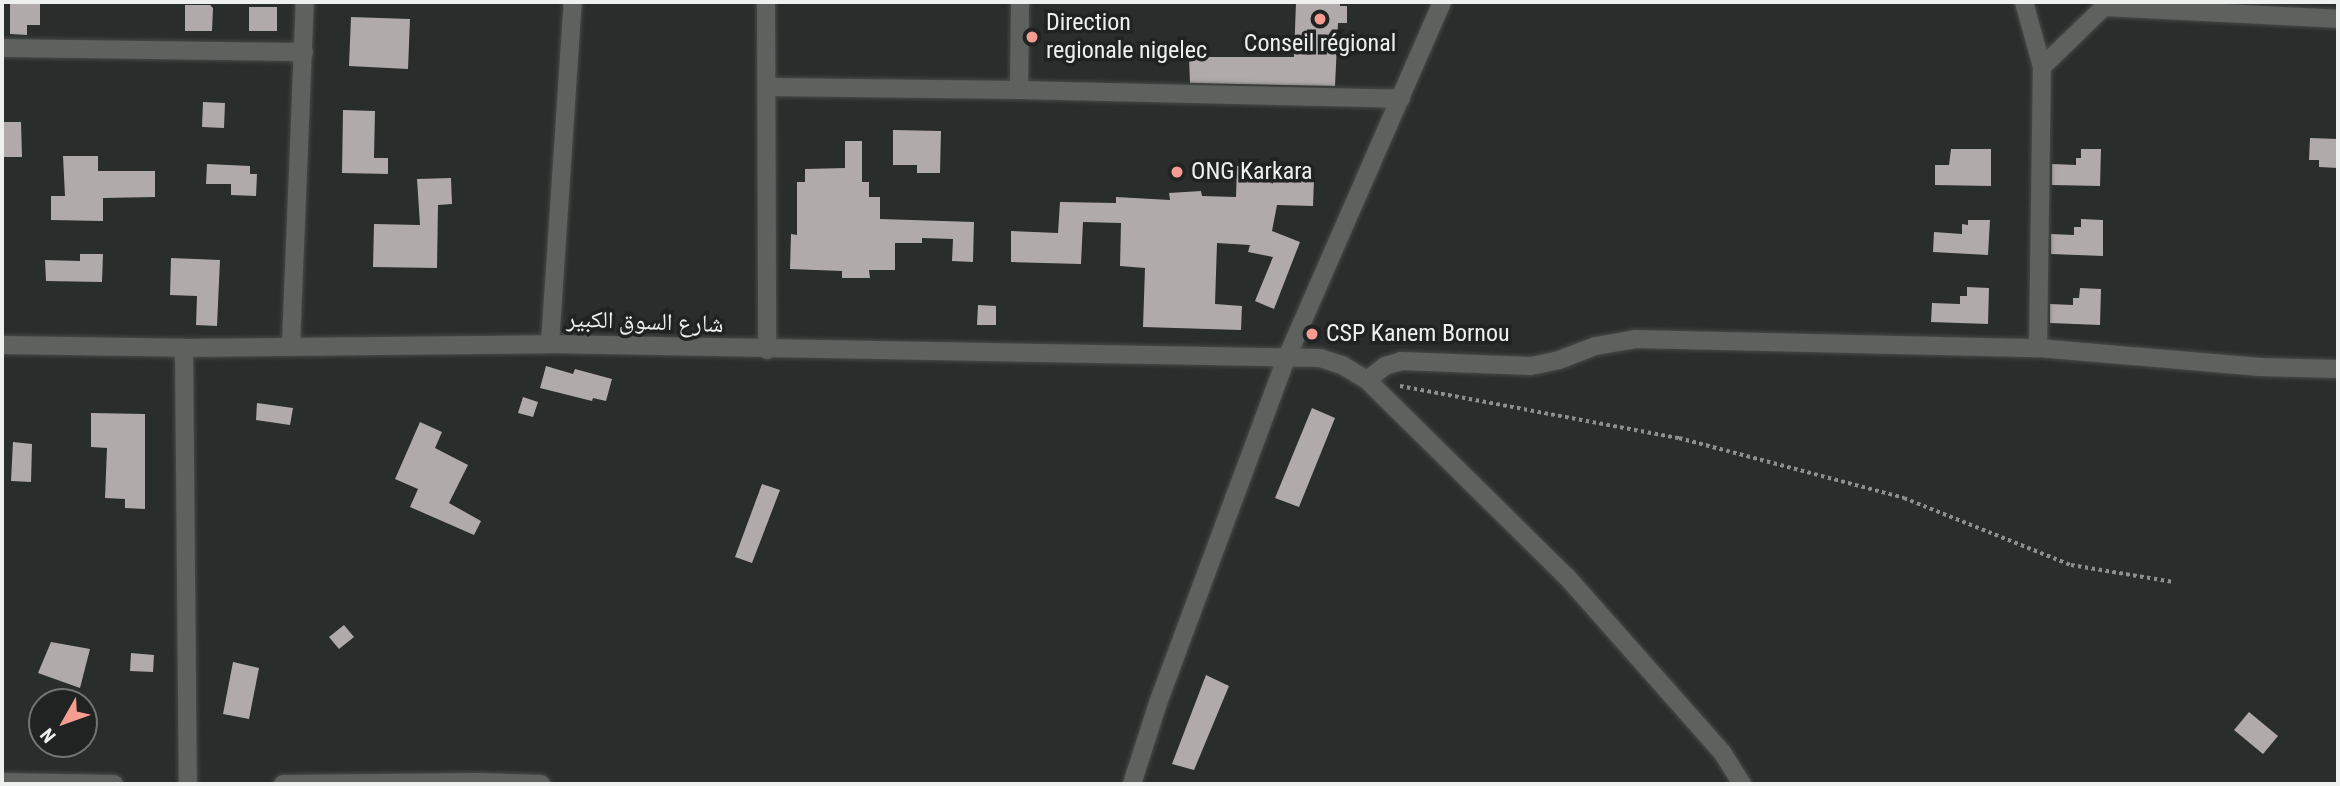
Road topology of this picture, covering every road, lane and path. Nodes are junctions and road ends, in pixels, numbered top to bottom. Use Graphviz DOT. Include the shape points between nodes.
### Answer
graph roads {
  1 [pos="305,2"];
  2 [pos="573,2"];
  3 [pos="766,2"];
  4 [pos="1020,2"];
  5 [pos="1442,2"];
  6 [pos="2024,2"];
  7 [pos="2104,5"];
  8 [pos="2338,19"];
  9 [pos="2,48"];
  10 [pos="304,52"];
  11 [pos="2042,67"];
  12 [pos="767,87"];
  13 [pos="1019,90"];
  14 [pos="1401,99"];
  15 [pos="550,344"];
  16 [pos="2,345"];
  17 [pos="291,345"];
  18 [pos="184,348"];
  19 [pos="2038,348"];
  20 [pos="766,350"];
  21 [pos="1287,357"];
  22 [pos="2338,369"];
  23 [pos="1367,380"];
  24 [pos="2174,582"];
  25 [pos="2,782"];
  26 [pos="114,784"];
  27 [pos="188,784"];
  28 [pos="283,784"];
  29 [pos="541,784"];
  30 [pos="1132,784"];
  31 [pos="1742,784"];
  1 -- 10 [label="street"];
  2 -- 15 [label="street"];
  3 -- 12 [label="street"];
  4 -- 13 [label="street"];
  5 -- 14 [label="street"];
  6 -- 11 [label="street"];
  7 -- 8 [label="street"];
  7 -- 11 [label="street"];
  9 -- 10 [label="street"];
  10 -- 17 [label="street"];
  11 -- 19 [label="street"];
  12 -- 13 [label="street"];
  12 -- 20 [label="street"];
  13 -- 14 [label="street"];
  14 -- 21 [label="street"];
  15 -- 17 [label="street, شارع السوق الكبير"];
  15 -- 20 [label="street, شارع السوق الكبير"];
  16 -- 18 [label="street, شارع السوق الكبير"];
  17 -- 18 [label="street, شارع السوق الكبير"];
  18 -- 27 [label="street"];
  19 -- 22 [label="street"];
  19 -- 23 [label="street" via="1635,339 1531,366 1401,361"];
  20 -- 21 [label="street, شارع السوق الكبير"];
  21 -- 23 [label="street, شارع السوق الكبير" via="1342,365"];
  21 -- 30 [label="street"];
  23 -- 24 [label="path" via="1679,438 1903,498 2071,565"];
  23 -- 31 [label="street, شارع السوق الكبير" via="1567,577 1722,752"];
  25 -- 26 [label="street"];
  28 -- 29 [label="street"];
}
